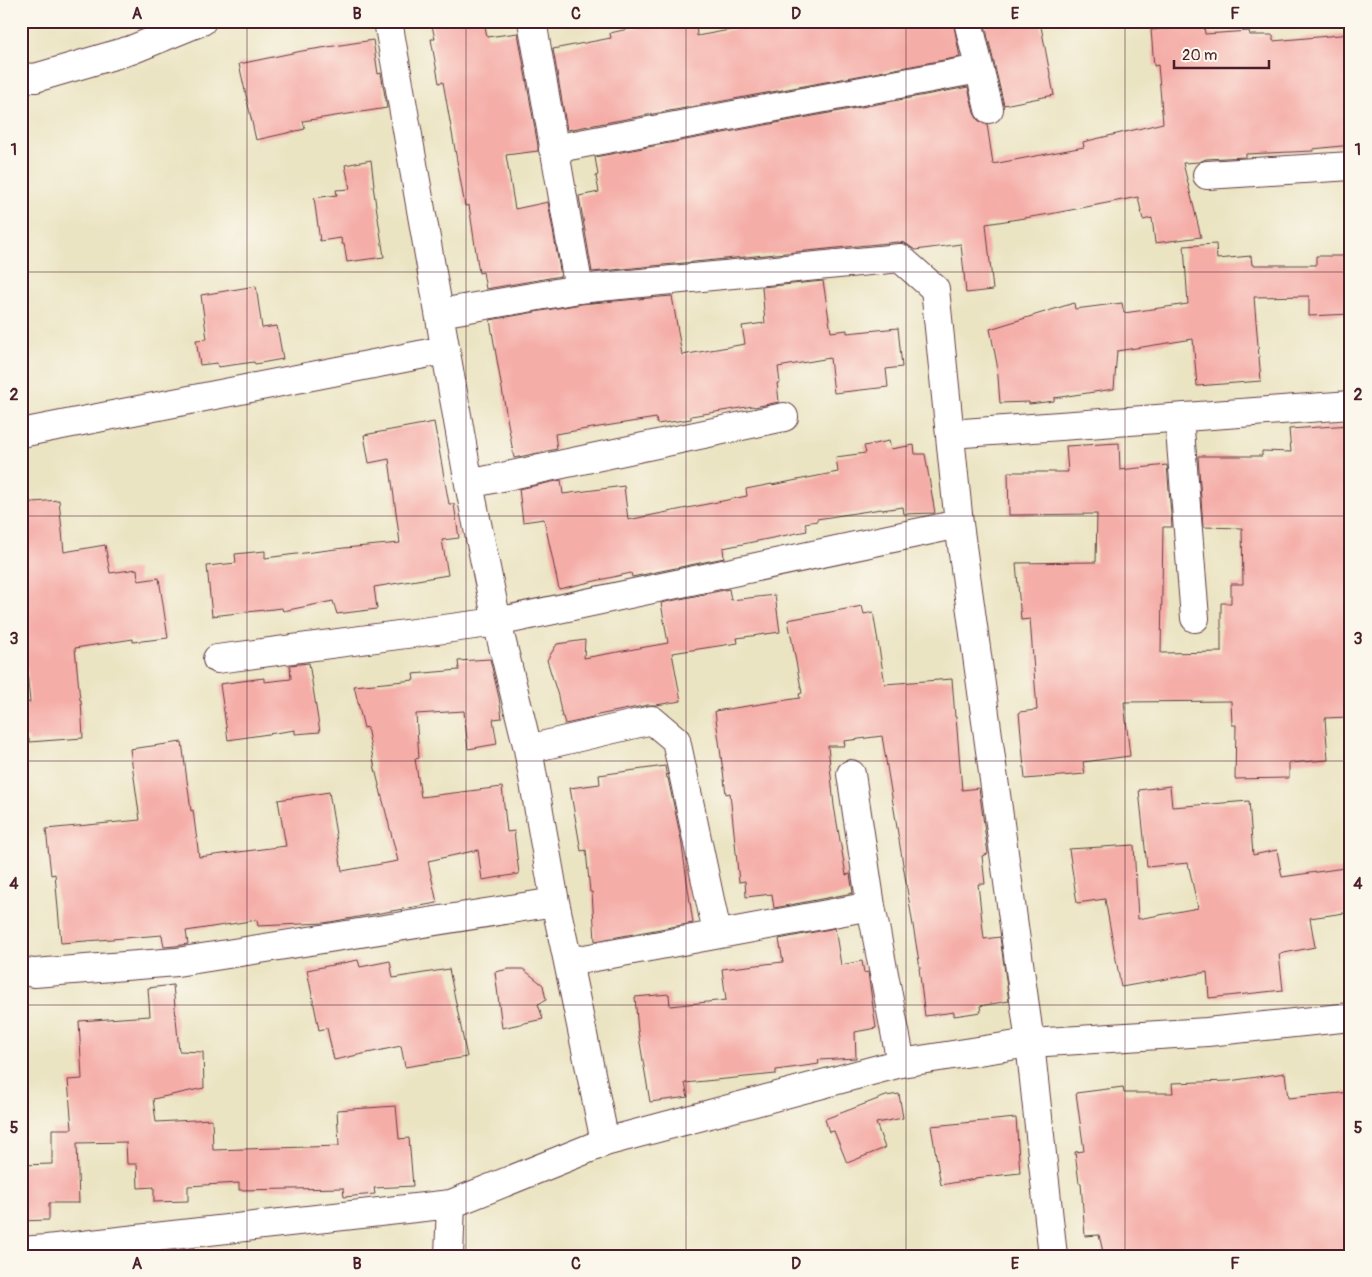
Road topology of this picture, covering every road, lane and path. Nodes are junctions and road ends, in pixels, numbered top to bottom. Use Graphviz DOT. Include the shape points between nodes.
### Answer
graph roads {
  1 [pos="202,21"];
  2 [pos="388,21"];
  3 [pos="532,21"];
  4 [pos="968,21"];
  5 [pos="979,69"];
  6 [pos="21,77"];
  7 [pos="989,109"];
  8 [pos="554,149"];
  9 [pos="1351,166"];
  10 [pos="1207,175"];
  11 [pos="579,289"];
  12 [pos="440,313"];
  13 [pos="445,350"];
  14 [pos="1351,405"];
  15 [pos="784,418"];
  16 [pos="1179,418"];
  17 [pos="21,433"];
  18 [pos="950,434"];
  19 [pos="469,484"];
  20 [pos="959,524"];
  21 [pos="1196,618"];
  22 [pos="497,622"];
  23 [pos="217,659"];
  24 [pos="528,749"];
  25 [pos="851,774"];
  26 [pos="554,902"];
  27 [pos="871,906"];
  28 [pos="717,933"];
  29 [pos="568,962"];
  30 [pos="21,971"];
  31 [pos="1351,1017"];
  32 [pos="1030,1043"];
  33 [pos="900,1063"];
  34 [pos="605,1142"];
  35 [pos="451,1204"];
  36 [pos="21,1251"];
  37 [pos="449,1256"];
  38 [pos="1053,1256"];
  1 -- 6 [label="street" via="131,50 34,78"];
  2 -- 12 [label="street"];
  3 -- 8 [label="street"];
  4 -- 5 [label="street"];
  5 -- 7 [label="street"];
  5 -- 8 [label="street"];
  8 -- 11 [label="street"];
  9 -- 10 [label="street"];
  11 -- 12 [label="street"];
  11 -- 18 [label="street" via="900,258 935,289"];
  12 -- 13 [label="street"];
  13 -- 17 [label="street"];
  13 -- 19 [label="street"];
  14 -- 16 [label="street"];
  15 -- 19 [label="street"];
  16 -- 18 [label="street"];
  16 -- 21 [label="street"];
  18 -- 20 [label="street"];
  19 -- 22 [label="street"];
  20 -- 22 [label="street"];
  20 -- 32 [label="street"];
  22 -- 23 [label="street"];
  22 -- 24 [label="street"];
  24 -- 26 [label="street"];
  24 -- 28 [label="street" via="652,720 676,740"];
  25 -- 27 [label="street"];
  26 -- 29 [label="street"];
  26 -- 30 [label="street" via="177,962 34,973"];
  27 -- 28 [label="street"];
  27 -- 33 [label="street"];
  28 -- 29 [label="street"];
  29 -- 34 [label="street"];
  31 -- 32 [label="street" via="1207,1032"];
  32 -- 33 [label="street"];
  32 -- 38 [label="street"];
  33 -- 34 [label="street"];
  34 -- 35 [label="street"];
  35 -- 36 [label="street"];
  35 -- 37 [label="street"];
}
